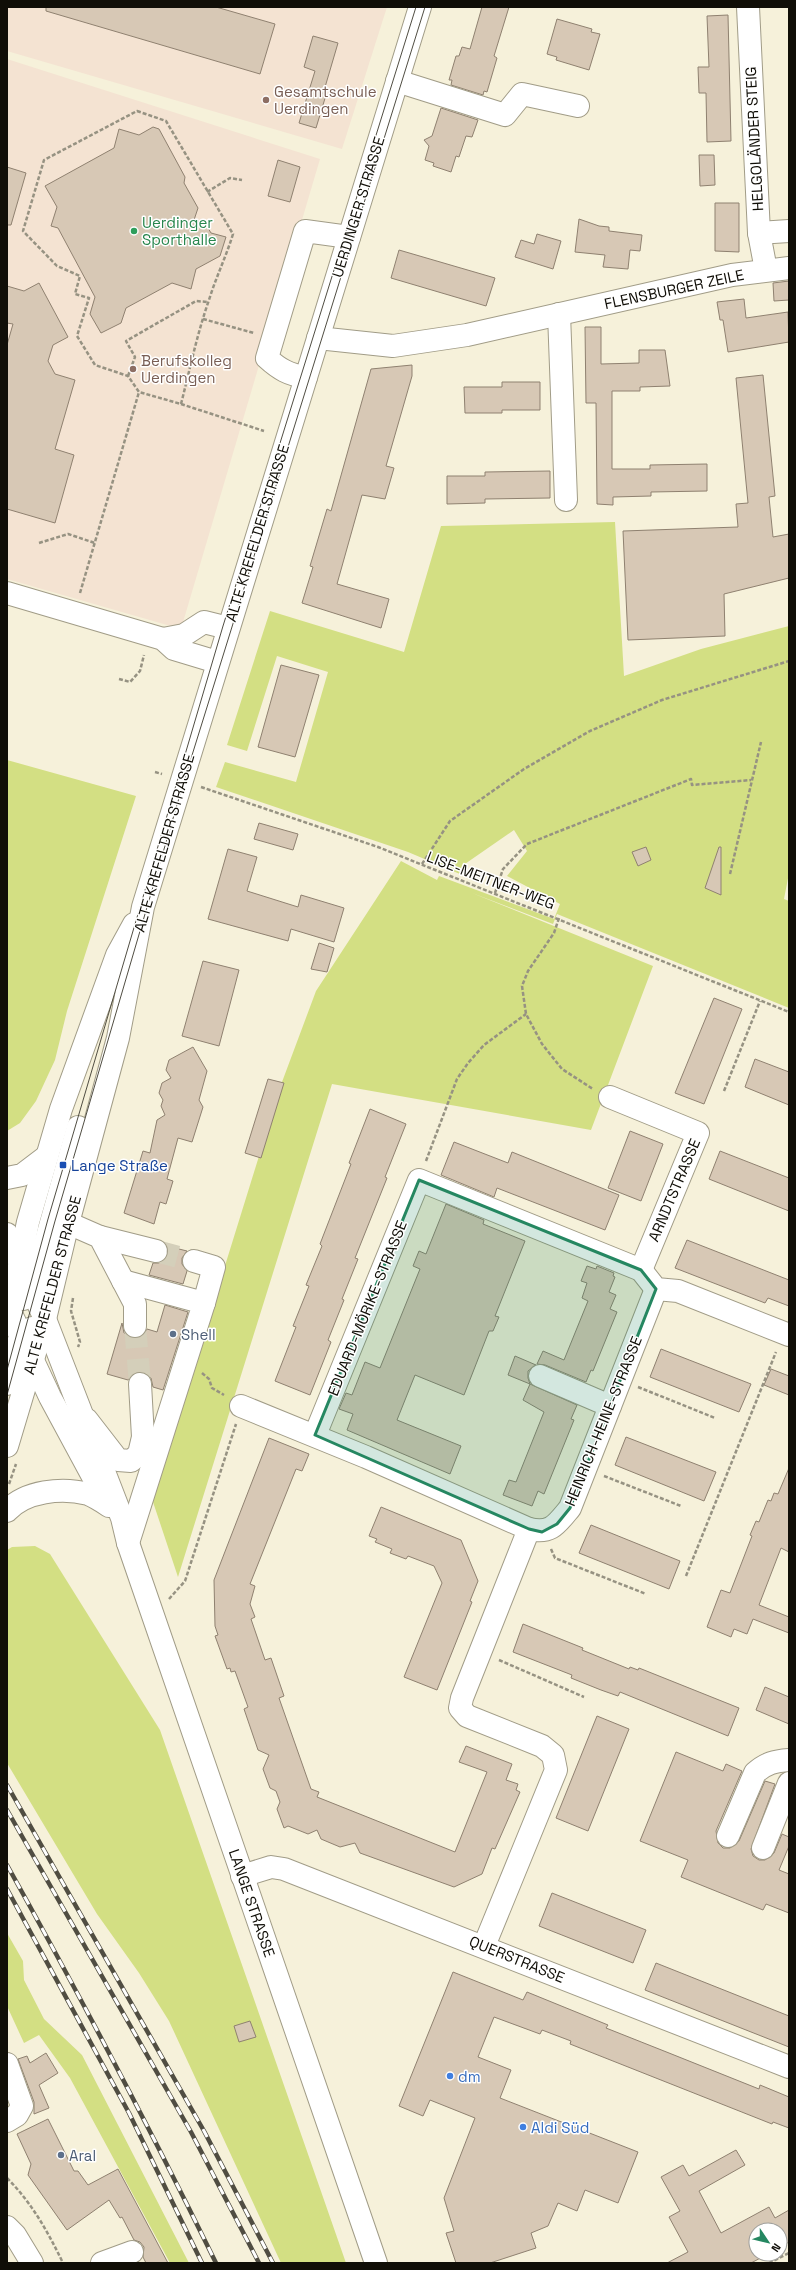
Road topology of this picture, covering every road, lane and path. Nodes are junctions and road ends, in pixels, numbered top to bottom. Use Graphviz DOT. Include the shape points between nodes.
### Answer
graph roads {
  1 [pos="420,7"];
  2 [pos="748,7"];
  3 [pos="398,81"];
  4 [pos="578,106"];
  5 [pos="242,180"];
  6 [pos="207,192"];
  7 [pos="789,231"];
  8 [pos="759,233"];
  9 [pos="349,237"];
  10 [pos="789,268"];
  11 [pos="766,270"];
  12 [pos="208,302"];
  13 [pos="559,314"];
  14 [pos="203,318"];
  15 [pos="246,331"];
  16 [pos="318,338"];
  17 [pos="128,376"];
  18 [pos="306,377"];
  19 [pos="139,392"];
  20 [pos="181,404"];
  21 [pos="264,431"];
  22 [pos="566,500"];
  23 [pos="39,543"];
  24 [pos="95,543"];
  25 [pos="7,593"];
  26 [pos="74,613"];
  27 [pos="228,628"];
  28 [pos="156,638"];
  29 [pos="789,661"];
  30 [pos="217,662"];
  31 [pos="119,679"];
  32 [pos="761,742"];
  33 [pos="181,780"];
  34 [pos="751,780"];
  35 [pos="422,864"];
  36 [pos="730,874"];
  37 [pos="495,893"];
  38 [pos="143,908"];
  39 [pos="559,918"];
  40 [pos="760,1001"];
  41 [pos="789,1012"];
  42 [pos="526,1014"];
  43 [pos="724,1091"];
  44 [pos="610,1097"];
  45 [pos="47,1156"];
  46 [pos="7,1178"];
  47 [pos="419,1180"];
  48 [pos="68,1223"];
  49 [pos="7,1234"];
  50 [pos="100,1237"];
  51 [pos="156,1250"];
  52 [pos="194,1261"];
  53 [pos="19,1262"];
  54 [pos="641,1270"];
  55 [pos="124,1281"];
  56 [pos="656,1289"];
  57 [pos="32,1290"];
  58 [pos="204,1303"];
  59 [pos="11,1319"];
  60 [pos="45,1319"];
  61 [pos="135,1326"];
  62 [pos="786,1334"];
  63 [pos="32,1362"];
  64 [pos="200,1372"];
  65 [pos="540,1376"];
  66 [pos="620,1380"];
  67 [pos="7,1384"];
  68 [pos="140,1384"];
  69 [pos="234,1401"];
  70 [pos="610,1406"];
  71 [pos="85,1418"];
  72 [pos="716,1418"];
  73 [pos="315,1435"];
  74 [pos="143,1437"];
  75 [pos="7,1446"];
  76 [pos="586,1468"];
  77 [pos="149,1476"];
  78 [pos="109,1506"];
  79 [pos="682,1506"];
  80 [pos="7,1511"];
  81 [pos="535,1530"];
  82 [pos="128,1543"];
  83 [pos="686,1576"];
  84 [pos="646,1594"];
  85 [pos="154,1616"];
  86 [pos="480,1652"];
  87 [pos="584,1697"];
  88 [pos="789,1760"];
  89 [pos="789,1783"];
  90 [pos="728,1836"];
  91 [pos="763,1848"];
  92 [pos="242,1876"];
  93 [pos="484,1946"];
  94 [pos="7,2064"];
  95 [pos="789,2067"];
  96 [pos="7,2121"];
  97 [pos="7,2178"];
  98 [pos="7,2227"];
  99 [pos="132,2252"];
  100 [pos="789,2253"];
  101 [pos="32,2263"];
  102 [pos="63,2263"];
  103 [pos="102,2263"];
  104 [pos="376,2263"];
  105 [pos="769,2263"];
  1 -- 3 [label="street, UERDINGER STRASSE"];
  2 -- 8 [label="street, HELGOLÄNDER STEIG"];
  3 -- 4 [label="street" via="505,115 522,94"];
  3 -- 9 [label="street, UERDINGER STRASSE"];
  5 -- 6 [label="path" via="230,178"];
  6 -- 12 [label="path" via="233,234"];
  6 -- 17 [label="path" via="166,121 137,110 44,160 23,231 57,266 80,276 75,294 89,298 77,336 95,365"];
  7 -- 8 [label="street"];
  8 -- 11 [label="street, HELGOLÄNDER STEIG"];
  9 -- 16 [label="street, UERDINGER STRASSE"];
  9 -- 18 [label="street" via="305,231 267,358 291,375"];
  10 -- 11 [label="street, FLENSBURGER ZEILE"];
  11 -- 13 [label="street, FLENSBURGER ZEILE" via="732,275"];
  12 -- 14 [label="path"];
  12 -- 17 [label="path" via="196,301 126,341 135,357"];
  13 -- 16 [label="street, FLENSBURGER ZEILE" via="467,335 393,346"];
  13 -- 22 [label="street"];
  14 -- 15 [label="path"];
  14 -- 20 [label="path"];
  16 -- 18 [label="street, ALTE KREFELDER STRASSE"];
  17 -- 19 [label="path"];
  18 -- 27 [label="street, ALTE KREFELDER STRASSE"];
  19 -- 20 [label="path"];
  19 -- 24 [label="path"];
  20 -- 21 [label="path"];
  23 -- 24 [label="path" via="68,534"];
  24 -- 26 [label="path"];
  25 -- 26 [label="street"];
  26 -- 28 [label="street"];
  27 -- 28 [label="street" via="204,622 184,635"];
  27 -- 30 [label="street, ALTE KREFELDER STRASSE"];
  28 -- 30 [label="street" via="174,649"];
  28 -- 31 [label="path" via="140,671 130,682"];
  29 -- 35 [label="path" via="662,700 590,731 524,769 450,821"];
  30 -- 33 [label="street, ALTE KREFELDER STRASSE"];
  32 -- 34 [label="path"];
  33 -- 35 [label="path, LISE-MEITNER-WEG"];
  33 -- 38 [label="street, ALTE KREFELDER STRASSE"];
  34 -- 36 [label="path"];
  34 -- 37 [label="path" via="692,785 691,779 527,844 503,868"];
  35 -- 37 [label="path, LISE-MEITNER-WEG"];
  37 -- 39 [label="path, LISE-MEITNER-WEG"];
  38 -- 45 [label="street" via="117,956"];
  38 -- 48 [label="street, ALTE KREFELDER STRASSE" via="118,1038"];
  38 -- 57 [label="street"];
  39 -- 40 [label="path, LISE-MEITNER-WEG"];
  39 -- 42 [label="path" via="554,933 528,971 522,986"];
  40 -- 41 [label="path, LISE-MEITNER-WEG"];
  40 -- 43 [label="path"];
  42 -- 44 [label="path" via="542,1044 562,1070"];
  42 -- 47 [label="path" via="484,1045 457,1079"];
  44 -- 54 [label="street, ARNDTSTRASSE" via="698,1133"];
  45 -- 46 [label="street" via="22,1175"];
  45 -- 53 [label="street"];
  47 -- 54 [label="street"];
  47 -- 73 [label="street, EDUARD-MÖRIKE-STRASSE"];
  48 -- 50 [label="street"];
  48 -- 60 [label="street, ALTE KREFELDER STRASSE"];
  49 -- 53 [label="street, LANGE STRASSE"];
  50 -- 51 [label="street"];
  50 -- 55 [label="street"];
  52 -- 58 [label="street" via="214,1267"];
  53 -- 57 [label="street, LANGE STRASSE"];
  53 -- 59 [label="street"];
  54 -- 56 [label="street"];
  55 -- 58 [label="street"];
  55 -- 61 [label="street" via="135,1304"];
  56 -- 62 [label="street" via="678,1292"];
  56 -- 66 [label="street, HEINRICH-HEINE-STRASSE"];
  57 -- 59 [label="street"];
  57 -- 60 [label="street, LANGE STRASSE"];
  58 -- 77 [label="street"];
  59 -- 60 [label="street"];
  59 -- 63 [label="street, LANGE STRASSE"];
  59 -- 67 [label="street"];
  60 -- 63 [label="street, ALTE KREFELDER STRASSE"];
  60 -- 71 [label="street, LANGE STRASSE"];
  62 -- 83 [label="path"];
  63 -- 75 [label="street, ALTE KREFELDER STRASSE"];
  63 -- 78 [label="street, LANGE STRASSE"];
  64 -- 69 [label="path" via="209,1379 212,1388"];
  65 -- 70 [label="street"];
  66 -- 70 [label="street, HEINRICH-HEINE-STRASSE"];
  66 -- 72 [label="path"];
  68 -- 74 [label="street"];
  69 -- 73 [label="street"];
  69 -- 85 [label="path" via="185,1581"];
  70 -- 76 [label="street, HEINRICH-HEINE-STRASSE"];
  71 -- 74 [label="street" via="118,1460 131,1461 139,1454"];
  71 -- 82 [label="street, LANGE STRASSE" via="122,1518"];
  73 -- 81 [label="street"];
  74 -- 77 [label="street"];
  76 -- 79 [label="path"];
  76 -- 81 [label="street, HEINRICH-HEINE-STRASSE" via="570,1508 557,1524"];
  77 -- 82 [label="street"];
  78 -- 80 [label="street" via="88,1494 46,1491 26,1498"];
  78 -- 82 [label="street, LANGE STRASSE"];
  81 -- 84 [label="path" via="555,1558"];
  81 -- 86 [label="street"];
  82 -- 85 [label="street, LANGE STRASSE"];
  85 -- 92 [label="street, LANGE STRASSE"];
  86 -- 87 [label="path"];
  86 -- 93 [label="street" via="460,1708 467,1716 542,1746 553,1755 556,1770"];
  88 -- 90 [label="street" via="773,1762 755,1773"];
  89 -- 91 [label="street"];
  92 -- 93 [label="street, QUERSTRASSE" via="271,1867 284,1869"];
  92 -- 104 [label="street, LANGE STRASSE"];
  93 -- 95 [label="street, QUERSTRASSE"];
  94 -- 96 [label="street" via="22,2106 17,2116"];
  97 -- 102 [label="path" via="30,2204 47,2230"];
  98 -- 101 [label="street" via="15,2235"];
  99 -- 103 [label="street"];
  100 -- 105 [label="path"];
}
